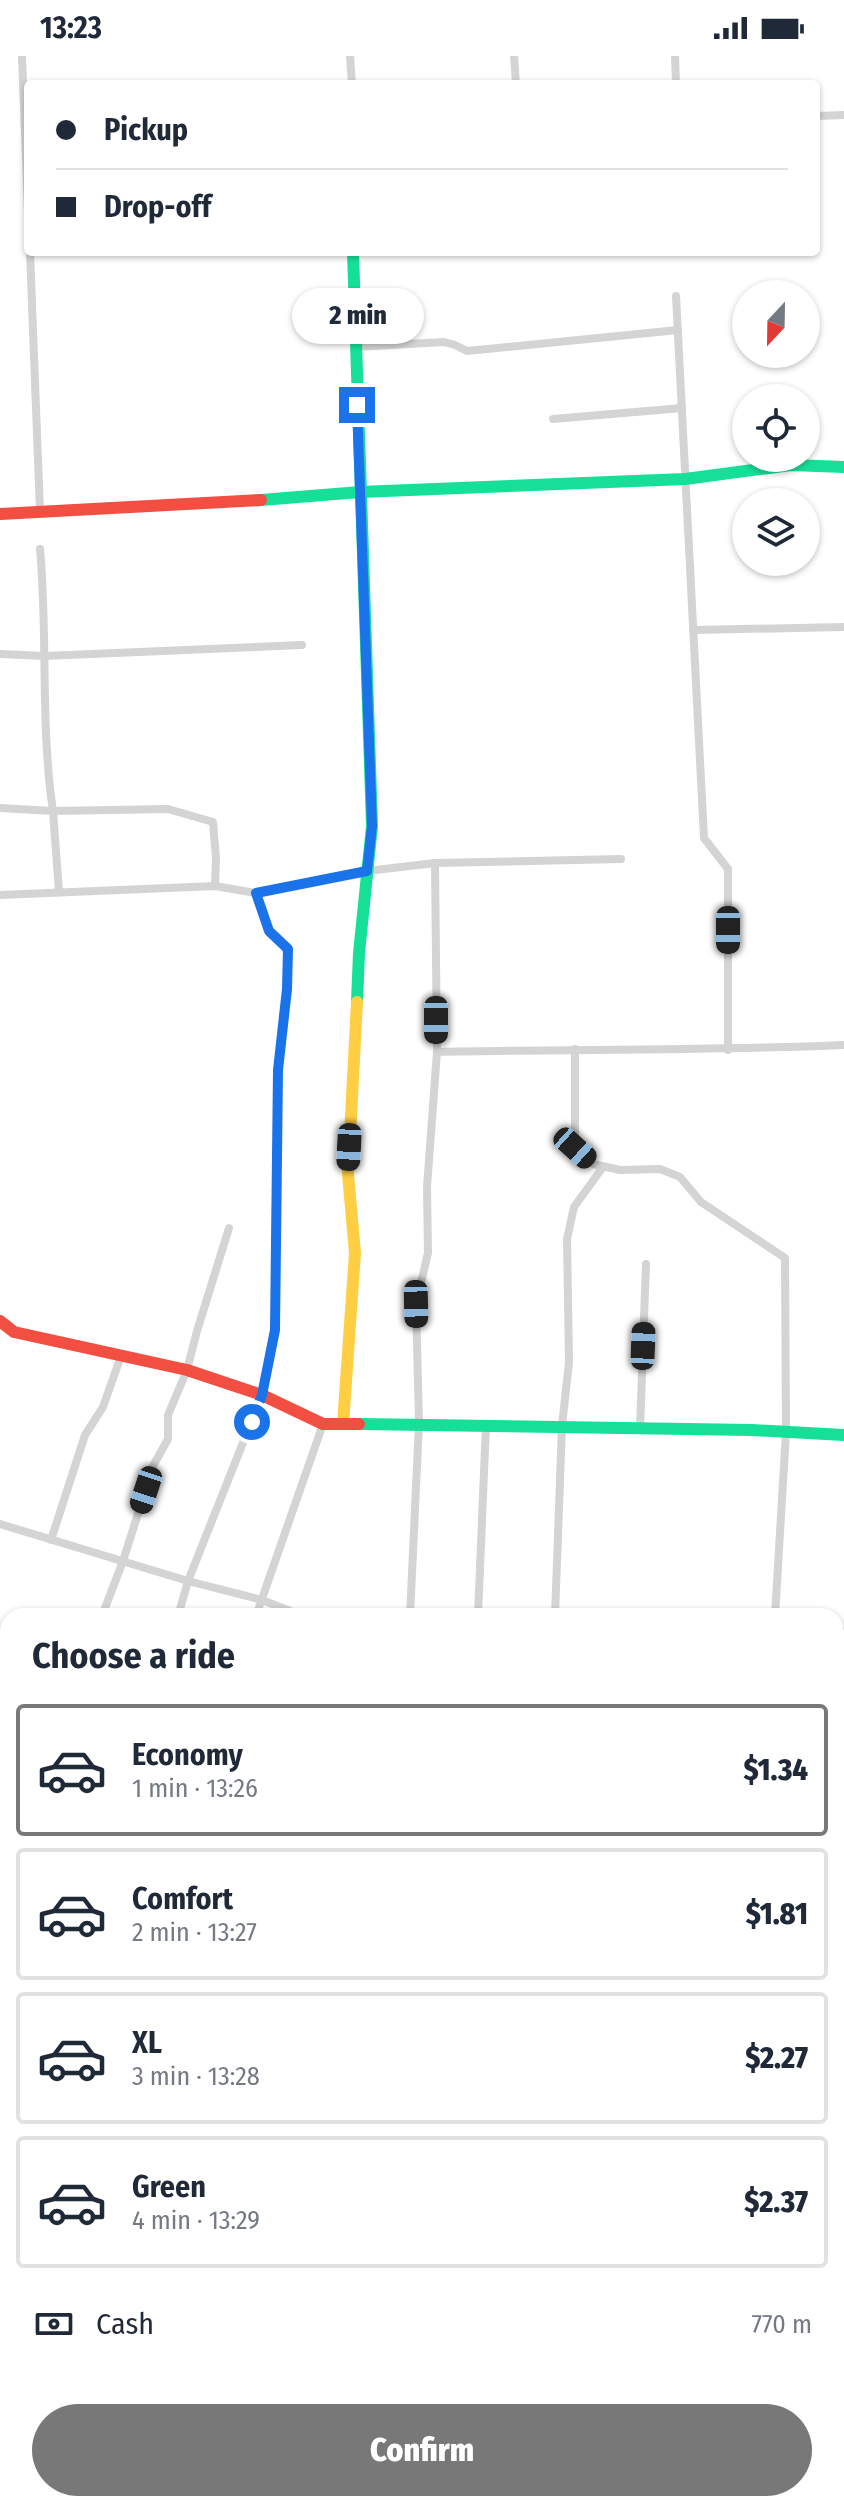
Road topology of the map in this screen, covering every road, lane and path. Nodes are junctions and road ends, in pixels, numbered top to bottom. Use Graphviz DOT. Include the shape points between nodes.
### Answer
graph roads {
  1 [pos="22,56"];
  2 [pos="350,56"];
  3 [pos="514,56"];
  4 [pos="675,56"];
  5 [pos="352,80"];
  6 [pos="516,80"];
  7 [pos="676,80"];
  8 [pos="24,108"];
  9 [pos="844,115"];
  10 [pos="820,116"];
  11 [pos="30,256"];
  12 [pos="353,256"];
  13 [pos="676,296"];
  14 [pos="678,330"];
  15 [pos="356,347"];
  16 [pos="682,408"];
  17 [pos="553,419"];
  18 [pos="844,467"];
  19 [pos="685,479"];
  20 [pos="360,492"];
  21 [pos="40,512"];
  22 [pos="0,514"];
  23 [pos="40,549"];
  24 [pos="844,627"];
  25 [pos="693,630"];
  26 [pos="302,645"];
  27 [pos="0,654"];
  28 [pos="45,656"];
  29 [pos="0,808"];
  30 [pos="53,811"];
  31 [pos="621,859"];
  32 [pos="435,863"];
  33 [pos="367,871"];
  34 [pos="215,886"];
  35 [pos="59,892"];
  36 [pos="256,893"];
  37 [pos="0,895"];
  38 [pos="844,1045"];
  39 [pos="575,1049"];
  40 [pos="728,1050"];
  41 [pos="437,1052"];
  42 [pos="603,1167"];
  43 [pos="229,1228"];
  44 [pos="646,1264"];
  45 [pos="0,1321"];
  46 [pos="121,1356"];
  47 [pos="187,1370"];
  48 [pos="262,1395"];
  49 [pos="419,1423"];
  50 [pos="323,1424"];
  51 [pos="343,1424"];
  52 [pos="486,1424"];
  53 [pos="562,1426"];
  54 [pos="640,1428"];
  55 [pos="786,1432"];
  56 [pos="844,1435"];
  57 [pos="0,1524"];
  58 [pos="51,1540"];
  59 [pos="123,1561"];
  60 [pos="188,1581"];
  61 [pos="262,1600"];
  62 [pos="105,1608"];
  63 [pos="180,1608"];
  64 [pos="259,1608"];
  65 [pos="282,1608"];
  66 [pos="410,1608"];
  67 [pos="478,1608"];
  68 [pos="555,1608"];
  69 [pos="775,1608"];
  1 -- 8 [label="street"];
  2 -- 5 [label="street"];
  3 -- 6 [label="street"];
  4 -- 7 [label="street"];
  9 -- 10 [label="street"];
  11 -- 21 [label="street"];
  12 -- 15 [label="street"];
  13 -- 14 [label="street"];
  14 -- 15 [label="street" via="467,351 444,342"];
  14 -- 16 [label="street"];
  15 -- 20 [label="street"];
  16 -- 17 [label="street"];
  16 -- 19 [label="street"];
  18 -- 19 [label="street" via="791,465"];
  19 -- 20 [label="street"];
  19 -- 25 [label="street"];
  20 -- 21 [label="street"];
  20 -- 33 [label="street" via="372,826"];
  21 -- 22 [label="street"];
  23 -- 28 [label="street"];
  24 -- 25 [label="street"];
  25 -- 40 [label="street" via="704,838 728,869"];
  26 -- 28 [label="street"];
  27 -- 28 [label="street"];
  28 -- 30 [label="street"];
  29 -- 30 [label="street"];
  30 -- 34 [label="street" via="168,809 213,822"];
  30 -- 35 [label="street"];
  31 -- 32 [label="street"];
  32 -- 33 [label="street"];
  32 -- 41 [label="street"];
  33 -- 36 [label="street"];
  33 -- 51 [label="street" via="348,1174 355,1253"];
  34 -- 35 [label="street"];
  34 -- 36 [label="street"];
  35 -- 37 [label="street"];
  36 -- 48 [label="street" via="269,931 288,949 278,1070 275,1330"];
  38 -- 40 [label="street"];
  39 -- 40 [label="street"];
  39 -- 41 [label="street"];
  39 -- 42 [label="street" via="575,1148"];
  41 -- 49 [label="street" via="428,1253 416,1304"];
  42 -- 53 [label="street" via="574,1207 567,1239 569,1362"];
  42 -- 55 [label="street" via="660,1169 680,1177 701,1202 785,1258"];
  43 -- 47 [label="street"];
  44 -- 54 [label="street"];
  45 -- 46 [label="street" via="14,1332"];
  46 -- 47 [label="street"];
  46 -- 58 [label="street" via="103,1407 85,1435"];
  47 -- 48 [label="street"];
  47 -- 59 [label="street"];
  48 -- 50 [label="street"];
  48 -- 60 [label="street"];
  49 -- 51 [label="street"];
  49 -- 52 [label="street"];
  49 -- 66 [label="street"];
  50 -- 51 [label="street"];
  50 -- 61 [label="street"];
  52 -- 53 [label="street"];
  52 -- 67 [label="street"];
  53 -- 54 [label="street"];
  53 -- 68 [label="street"];
  54 -- 55 [label="street"];
  55 -- 56 [label="street"];
  55 -- 69 [label="street"];
  57 -- 58 [label="street"];
  58 -- 59 [label="street"];
  59 -- 60 [label="street"];
  59 -- 62 [label="street"];
  60 -- 61 [label="street"];
  60 -- 63 [label="street"];
  61 -- 64 [label="street"];
  61 -- 65 [label="street"];
}
